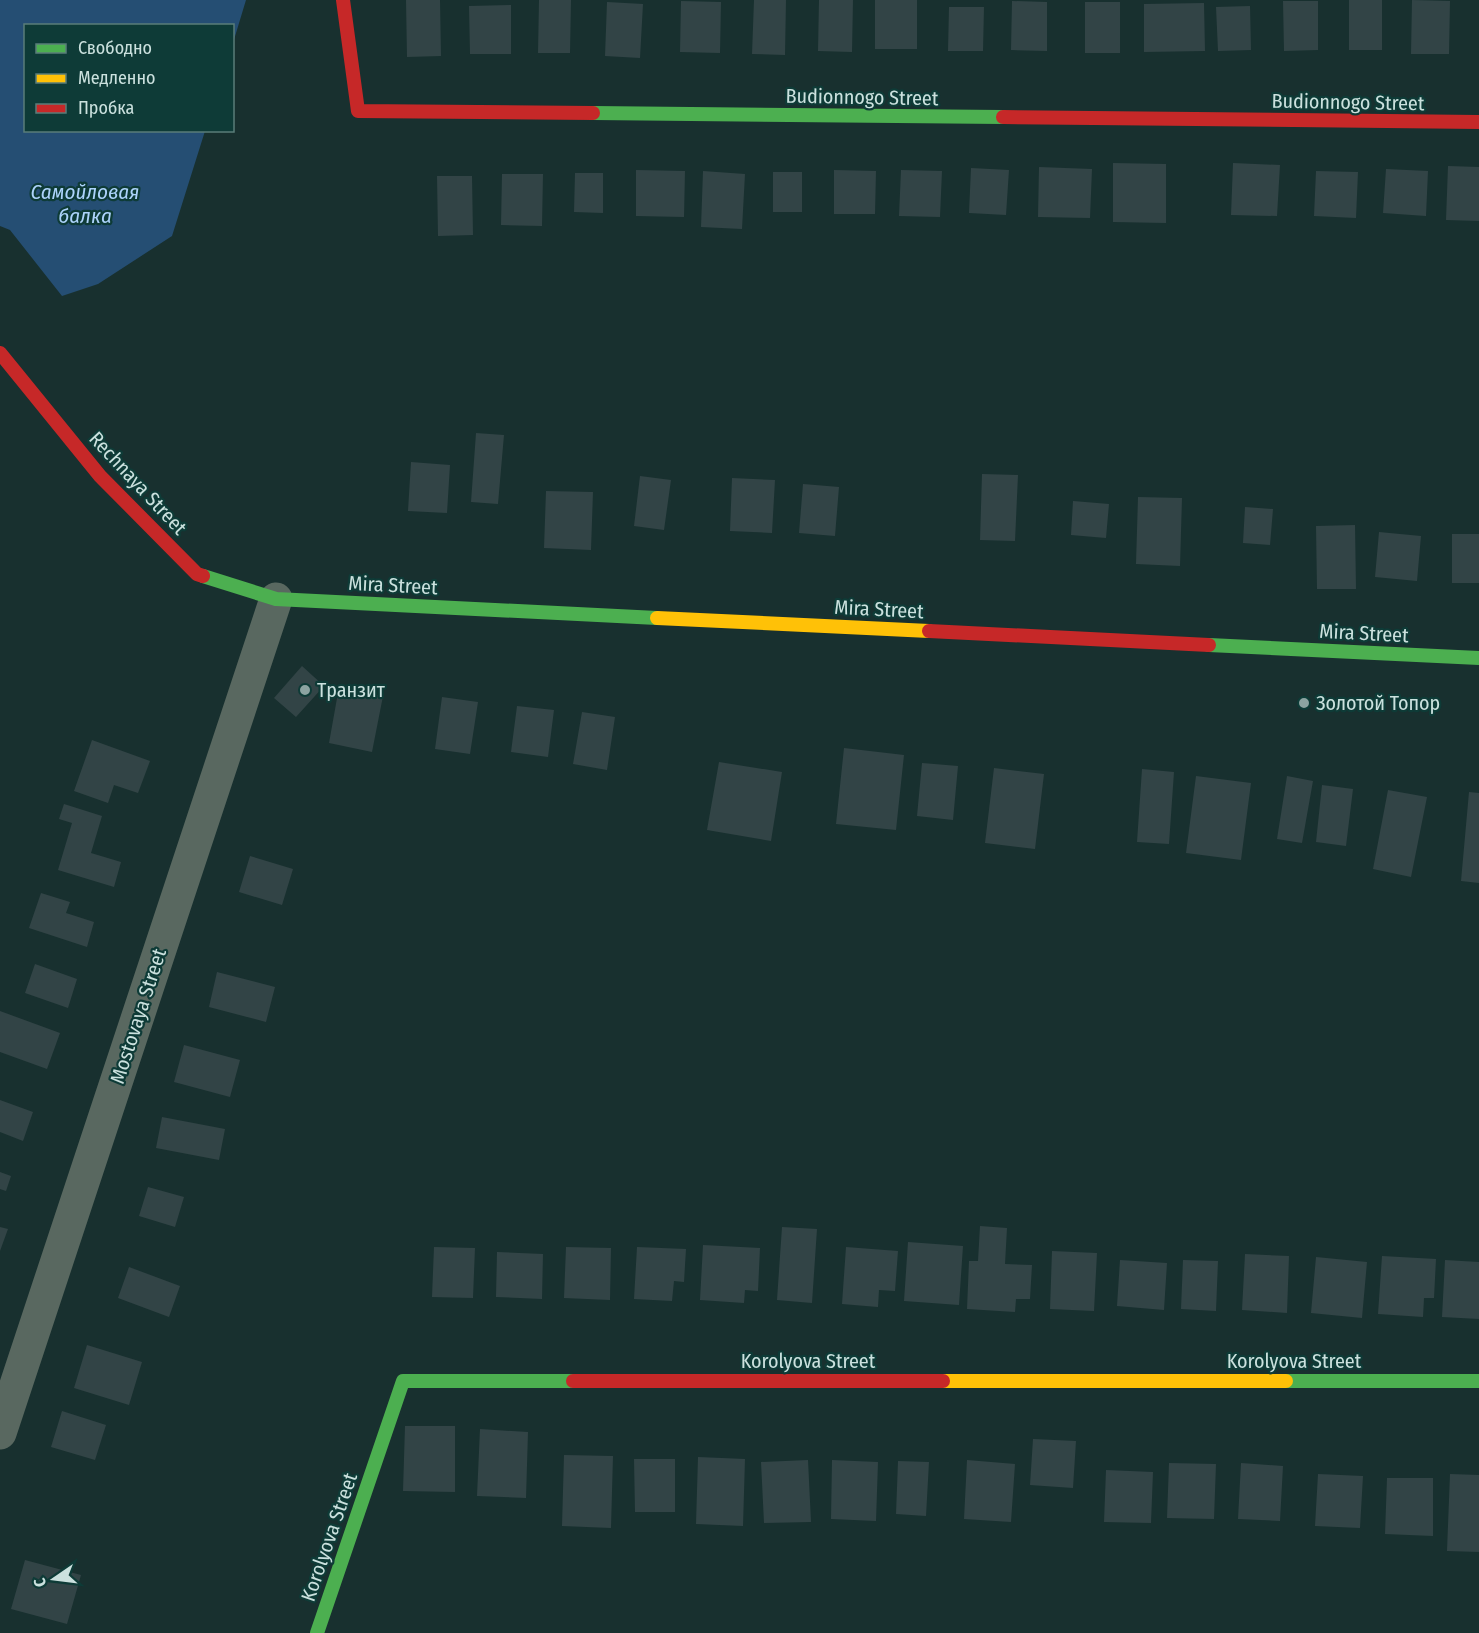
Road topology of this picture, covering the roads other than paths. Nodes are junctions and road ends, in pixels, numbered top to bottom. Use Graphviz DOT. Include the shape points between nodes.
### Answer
graph roads {
  1 [pos="344,0"];
  2 [pos="1479,122"];
  3 [pos="0,353"];
  4 [pos="276,599"];
  5 [pos="1479,658"];
  6 [pos="1479,1380"];
  7 [pos="0,1433"];
  8 [pos="317,1633"];
  1 -- 2 [label="street, Budionnogo Street" via="358,111"];
  3 -- 4 [label="street, Rechnaya Street" via="100,476 197,574"];
  4 -- 5 [label="street, Mira Street"];
  4 -- 7 [label="street, Mostovaya Street"];
  6 -- 8 [label="street, Korolyova Street" via="403,1381"];
}
